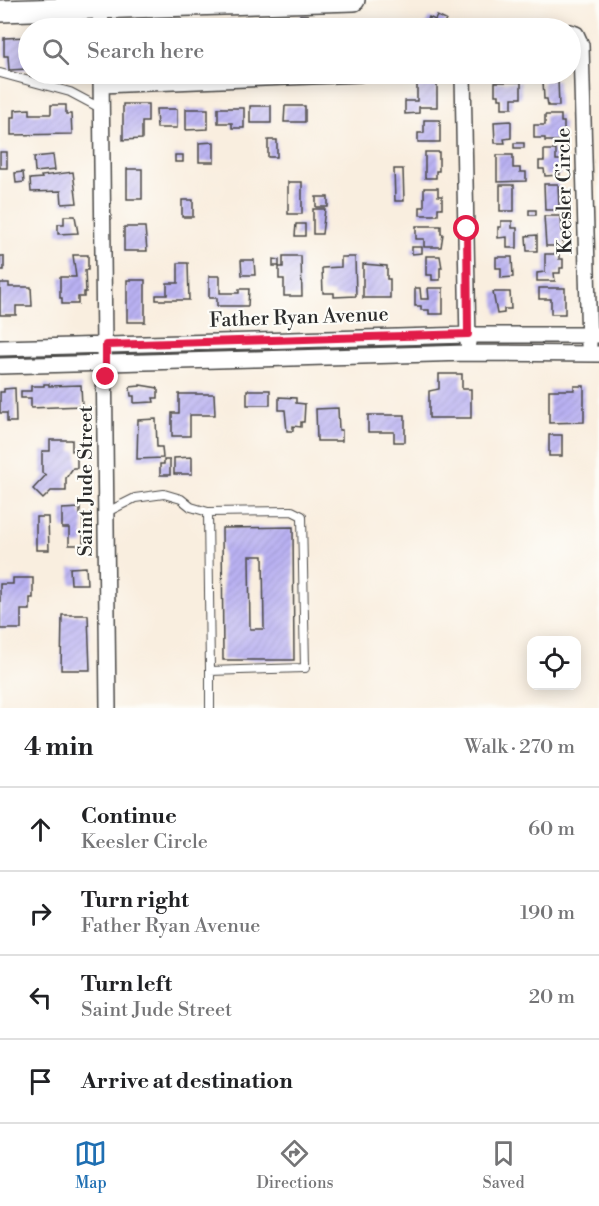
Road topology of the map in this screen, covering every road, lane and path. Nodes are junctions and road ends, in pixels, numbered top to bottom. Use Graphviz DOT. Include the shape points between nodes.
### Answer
graph roads {
  1 [pos="354,0"];
  2 [pos="0,11"];
  3 [pos="100,18"];
  4 [pos="581,43"];
  5 [pos="0,73"];
  6 [pos="18,78"];
  7 [pos="41,84"];
  8 [pos="101,84"];
  9 [pos="463,84"];
  10 [pos="102,109"];
  11 [pos="468,334"];
  12 [pos="594,335"];
  13 [pos="106,345"];
  14 [pos="0,348"];
  15 [pos="468,353"];
  16 [pos="594,354"];
  17 [pos="105,363"];
  18 [pos="0,366"];
  19 [pos="107,513"];
  20 [pos="208,513"];
  21 [pos="210,671"];
  22 [pos="108,708"];
  23 [pos="210,708"];
  1 -- 3 [label="main road"];
  2 -- 3 [label="main road"];
  4 -- 12 [label="street, Keesler Circle"];
  5 -- 6 [label="lane"];
  7 -- 10 [label="lane" via="70,92"];
  8 -- 10 [label="street, Saint Jude Street"];
  9 -- 11 [label="street"];
  10 -- 13 [label="street, Saint Jude Street"];
  11 -- 12 [label="street, Father Ryan Avenue"];
  11 -- 13 [label="street, Father Ryan Avenue"];
  11 -- 15 [label="street"];
  12 -- 16 [label="street, Keesler Circle"];
  13 -- 14 [label="street, Father Ryan Avenue"];
  13 -- 17 [label="street, Saint Jude Street"];
  15 -- 16 [label="street, Father Ryan Avenue"];
  15 -- 17 [label="street, Father Ryan Avenue"];
  17 -- 18 [label="street, Father Ryan Avenue"];
  17 -- 19 [label="street, Saint Jude Street"];
  19 -- 20 [label="lane" via="135,498 164,494"];
  19 -- 22 [label="street, Saint Jude Street"];
  20 -- 21 [label="lane"];
  20 -- 21 [label="lane" via="292,511 302,516 305,668"];
  21 -- 23 [label="lane"];
}
